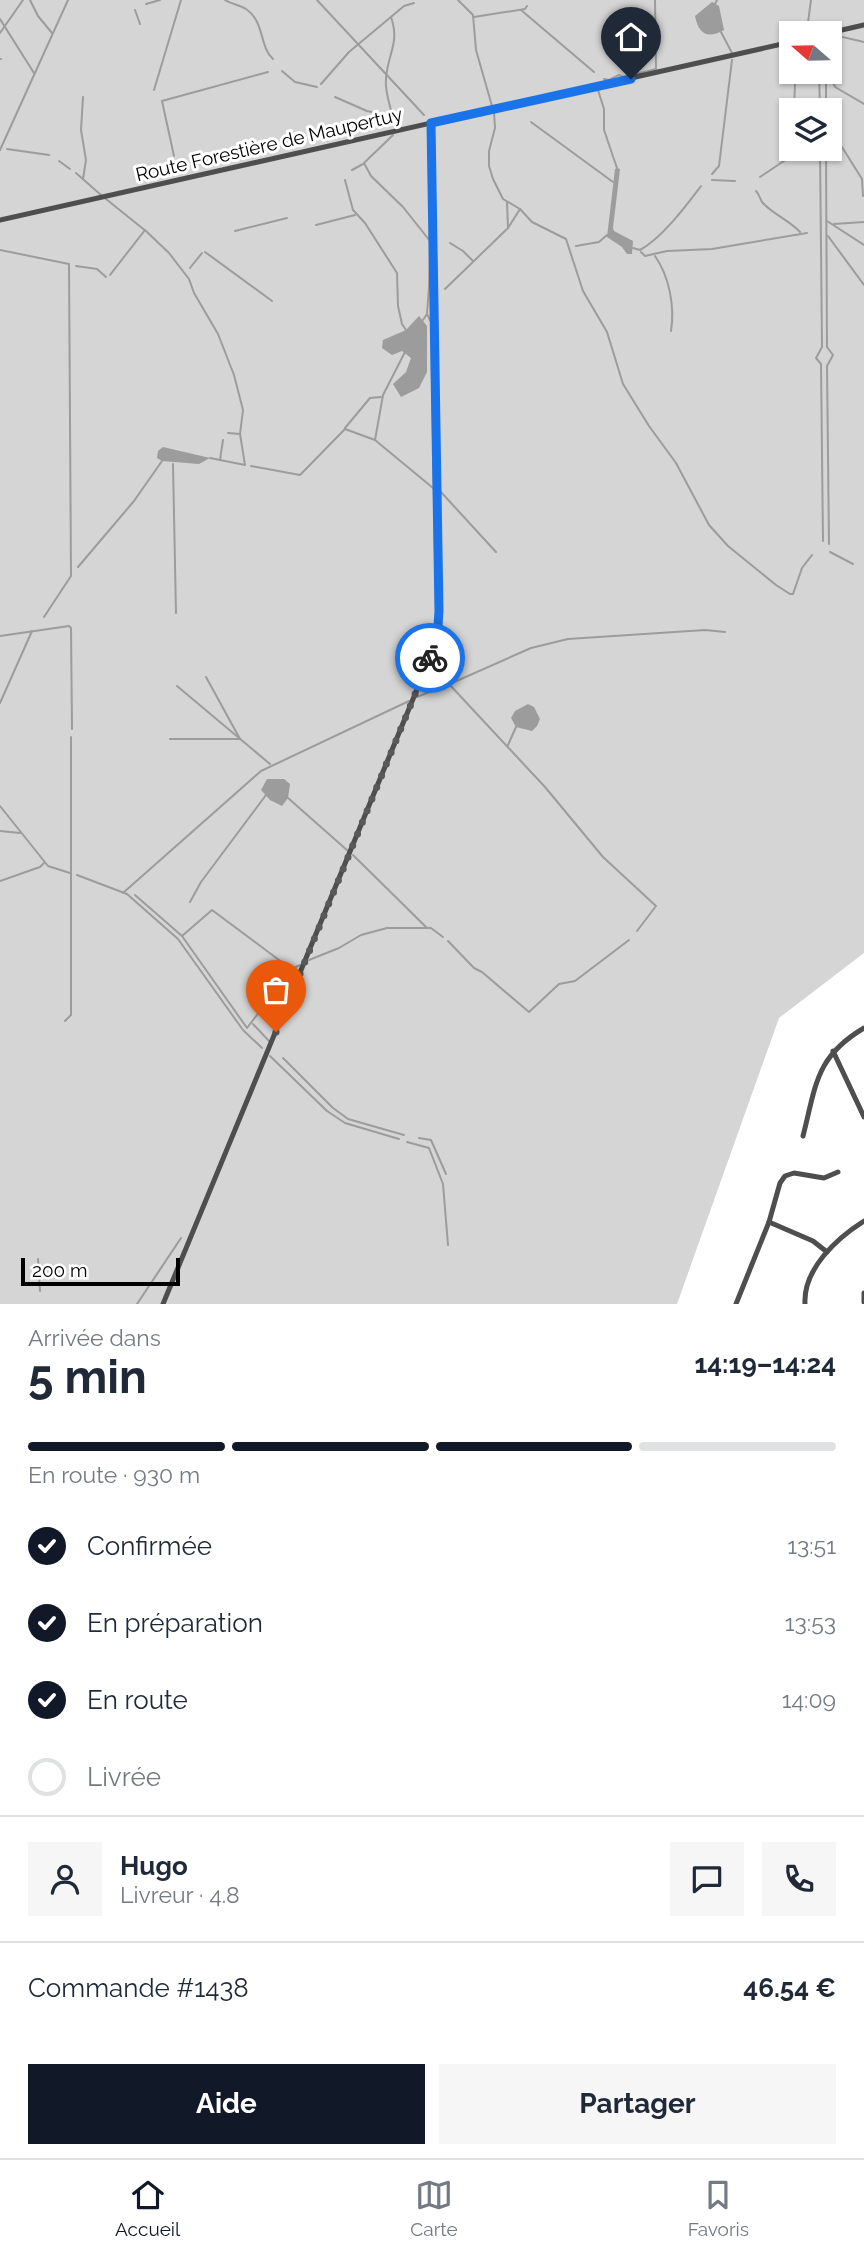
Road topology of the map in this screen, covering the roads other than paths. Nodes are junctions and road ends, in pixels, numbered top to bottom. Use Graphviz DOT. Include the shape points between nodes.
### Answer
graph roads {
  1 [pos="864,25"];
  2 [pos="842,30"];
  3 [pos="779,45"];
  4 [pos="431,123"];
  5 [pos="0,220"];
  6 [pos="864,1028"];
  7 [pos="833,1051"];
  8 [pos="864,1096"];
  9 [pos="855,1100"];
  10 [pos="864,1117"];
  11 [pos="803,1136"];
  12 [pos="838,1172"];
  13 [pos="864,1221"];
  14 [pos="769,1222"];
  15 [pos="827,1252"];
  16 [pos="864,1293"];
  17 [pos="864,1302"];
  18 [pos="163,1304"];
  19 [pos="736,1304"];
  20 [pos="805,1304"];
  1 -- 2 [label="street"];
  3 -- 4 [label="street, Route Forestière de Maupertuy"];
  4 -- 5 [label="street, Route Forestière de Maupertuy"];
  4 -- 18 [label="street" via="437,641"];
  6 -- 7 [label="street"];
  7 -- 9 [label="street"];
  7 -- 11 [label="street" via="821,1071"];
  8 -- 9 [label="street"];
  9 -- 10 [label="street"];
  12 -- 14 [label="street" via="824,1178 785,1176"];
  13 -- 15 [label="street"];
  14 -- 15 [label="street"];
  14 -- 19 [label="street"];
  15 -- 20 [label="street" via="807,1285"];
  16 -- 17 [label="street"];
}
